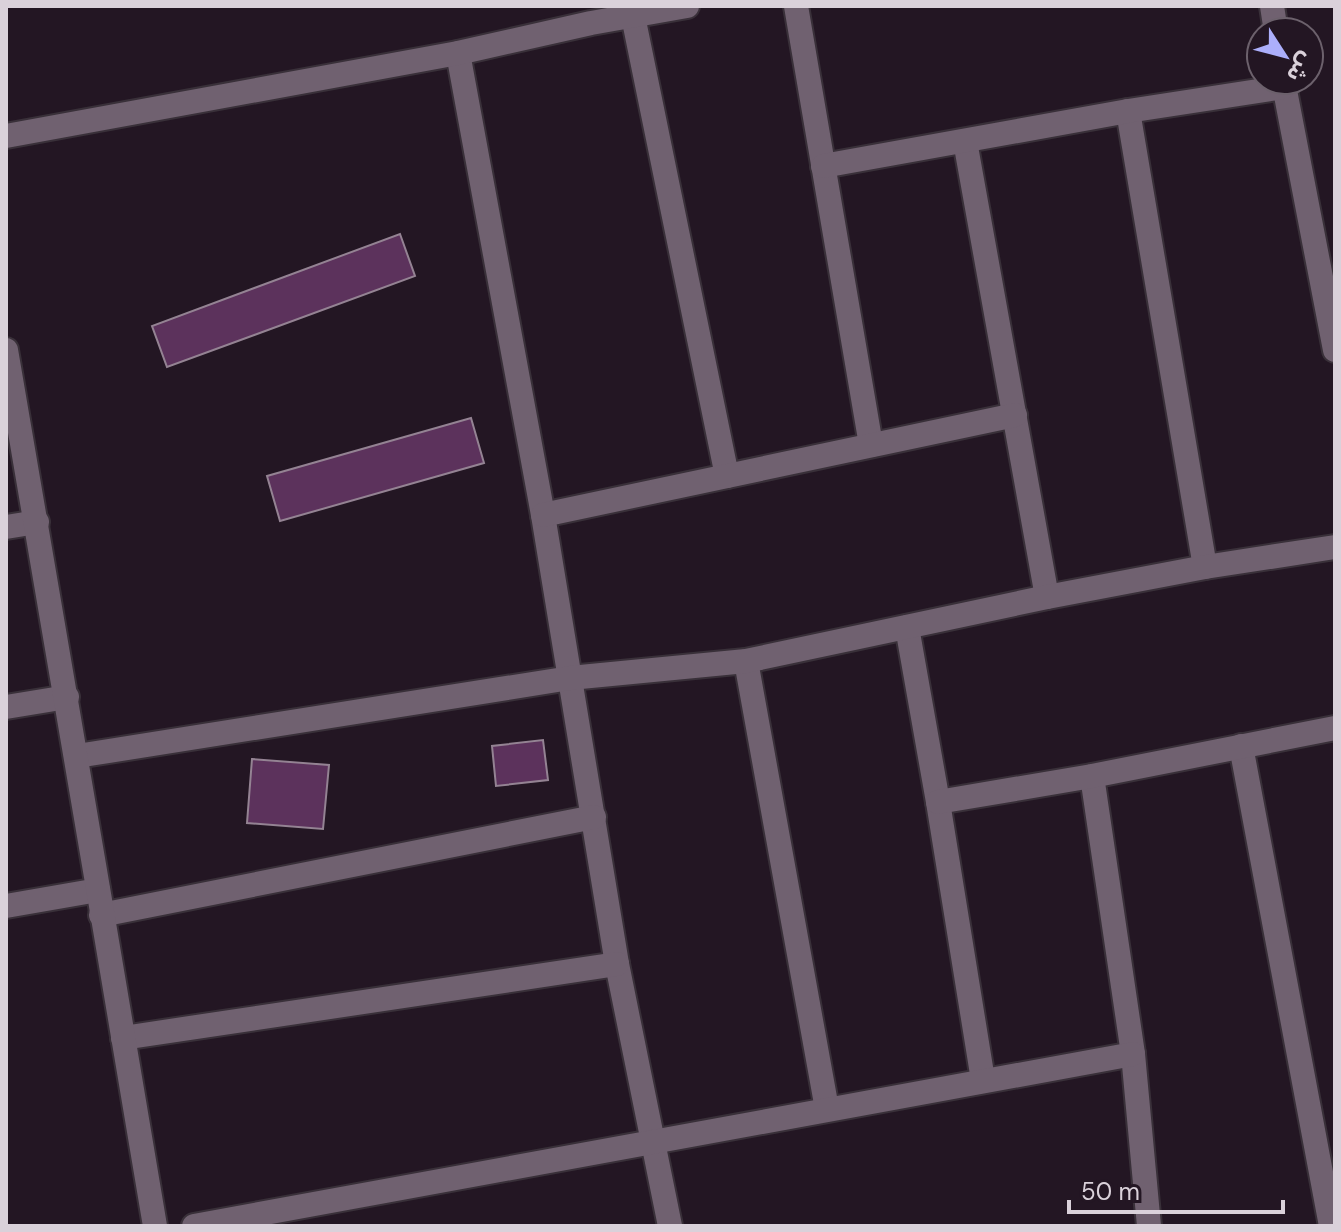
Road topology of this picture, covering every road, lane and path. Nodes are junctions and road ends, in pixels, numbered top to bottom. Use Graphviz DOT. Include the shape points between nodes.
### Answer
graph roads {
  1 [pos="687,6"];
  2 [pos="796,6"];
  3 [pos="589,15"];
  4 [pos="633,16"];
  5 [pos="458,53"];
  6 [pos="1245,91"];
  7 [pos="1285,96"];
  8 [pos="1128,111"];
  9 [pos="6,136"];
  10 [pos="965,141"];
  11 [pos="823,166"];
  12 [pos="6,350"];
  13 [pos="1335,350"];
  14 [pos="1015,415"];
  15 [pos="871,445"];
  16 [pos="727,476"];
  17 [pos="543,515"];
  18 [pos="37,522"];
  19 [pos="6,527"];
  20 [pos="1335,547"];
  21 [pos="1205,567"];
  22 [pos="1047,597"];
  23 [pos="907,627"];
  24 [pos="746,661"];
  25 [pos="570,678"];
  26 [pos="67,697"];
  27 [pos="6,707"];
  28 [pos="1335,728"];
  29 [pos="1241,746"];
  30 [pos="77,756"];
  31 [pos="1092,776"];
  32 [pos="938,802"];
  33 [pos="594,817"];
  34 [pos="98,890"];
  35 [pos="6,906"];
  36 [pos="101,915"];
  37 [pos="617,964"];
  38 [pos="123,1038"];
  39 [pos="1133,1054"];
  40 [pos="983,1080"];
  41 [pos="827,1109"];
  42 [pos="653,1144"];
  43 [pos="155,1226"];
  44 [pos="194,1226"];
  45 [pos="670,1226"];
  46 [pos="1149,1226"];
  47 [pos="1331,1226"];
  1 -- 4 [label="street"];
  2 -- 11 [label="street"];
  3 -- 4 [label="street"];
  3 -- 5 [label="street"];
  4 -- 16 [label="street"];
  5 -- 9 [label="street"];
  5 -- 17 [label="street"];
  6 -- 8 [label="street"];
  7 -- 13 [label="street"];
  8 -- 10 [label="street"];
  8 -- 21 [label="street"];
  10 -- 11 [label="street"];
  10 -- 14 [label="street"];
  11 -- 15 [label="street"];
  12 -- 18 [label="street"];
  14 -- 15 [label="street"];
  14 -- 22 [label="street"];
  15 -- 16 [label="street"];
  16 -- 17 [label="street"];
  17 -- 25 [label="street"];
  18 -- 19 [label="street"];
  18 -- 26 [label="street"];
  20 -- 21 [label="street"];
  21 -- 22 [label="street"];
  22 -- 23 [label="street"];
  23 -- 24 [label="street"];
  23 -- 32 [label="street"];
  24 -- 25 [label="street"];
  24 -- 41 [label="street"];
  25 -- 30 [label="street"];
  25 -- 33 [label="street"];
  26 -- 27 [label="street"];
  26 -- 30 [label="street"];
  28 -- 29 [label="street"];
  29 -- 31 [label="street"];
  29 -- 47 [label="street"];
  30 -- 34 [label="street"];
  31 -- 32 [label="street"];
  31 -- 39 [label="street"];
  32 -- 40 [label="street"];
  33 -- 36 [label="street"];
  33 -- 37 [label="street"];
  34 -- 35 [label="street"];
  34 -- 36 [label="street"];
  36 -- 38 [label="street"];
  37 -- 38 [label="street"];
  37 -- 42 [label="street"];
  38 -- 43 [label="street"];
  39 -- 40 [label="street"];
  39 -- 46 [label="street"];
  40 -- 41 [label="street"];
  41 -- 42 [label="street"];
  42 -- 44 [label="street"];
  42 -- 45 [label="street"];
}
